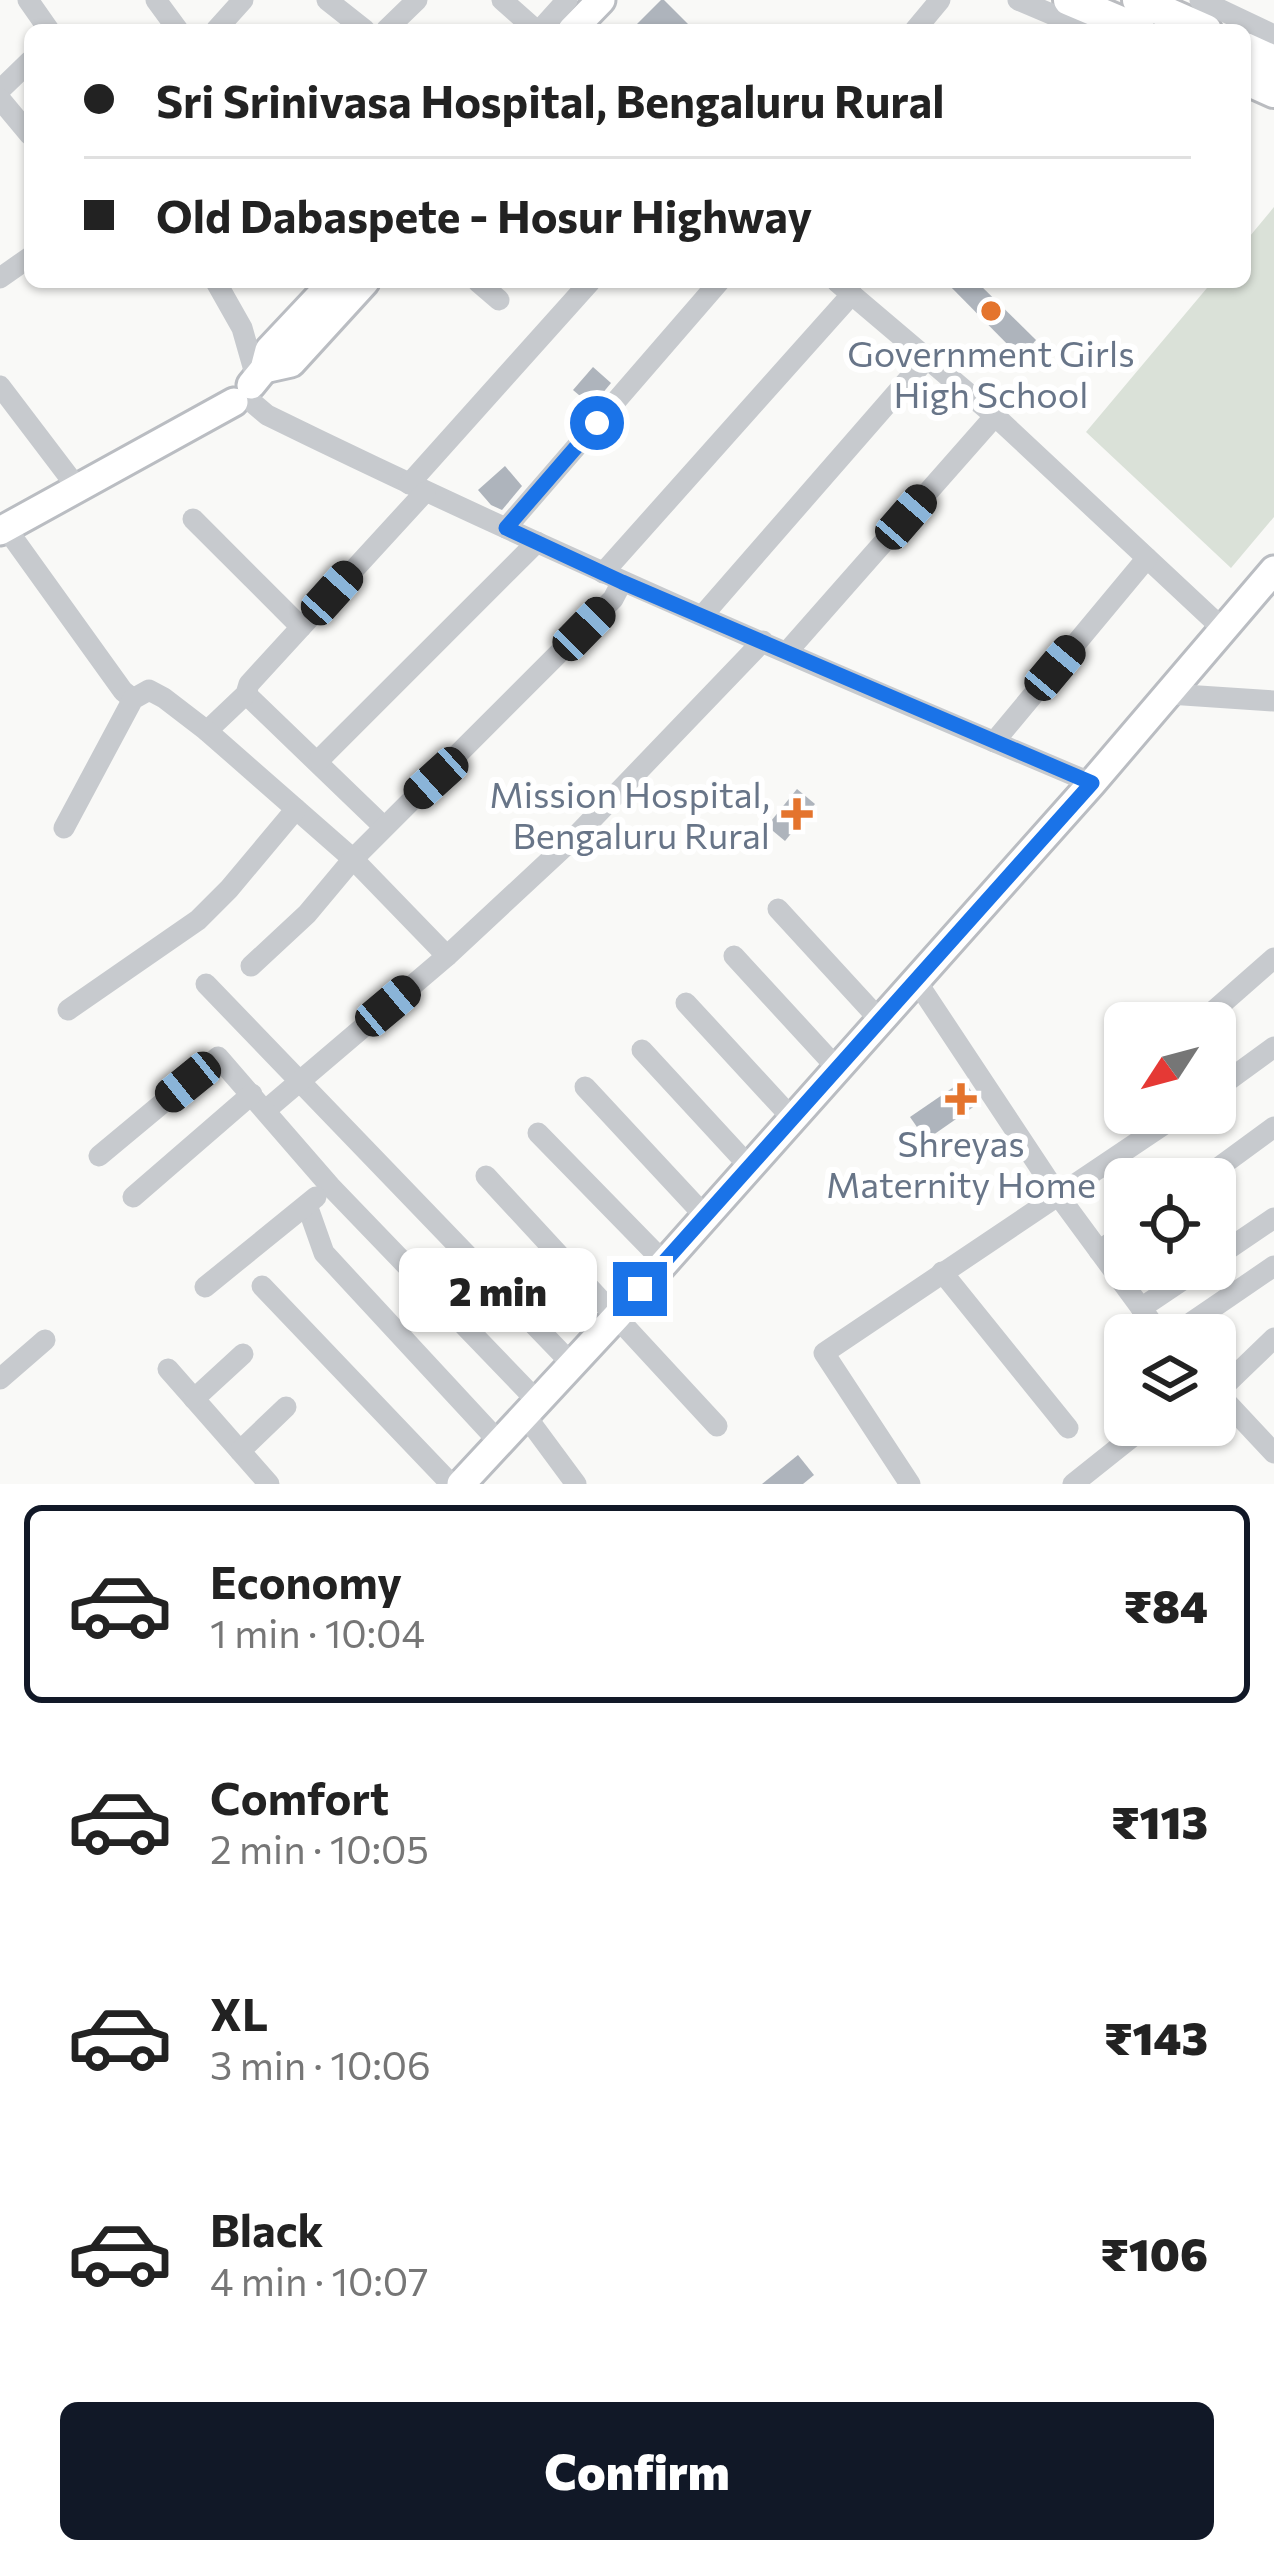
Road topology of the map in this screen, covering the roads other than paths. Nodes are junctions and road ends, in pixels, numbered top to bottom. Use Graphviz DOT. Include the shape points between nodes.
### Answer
graph roads {
  1 [pos="243,0"];
  2 [pos="327,0"];
  3 [pos="416,0"];
  4 [pos="502,0"];
  5 [pos="601,0"];
  6 [pos="625,0"];
  7 [pos="940,0"];
  8 [pos="1018,0"];
  9 [pos="1069,0"];
  10 [pos="1138,0"];
  11 [pos="1200,0"];
  12 [pos="561,10"];
  13 [pos="221,24"];
  14 [pos="357,24"];
  15 [pos="392,24"];
  16 [pos="531,24"];
  17 [pos="603,24"];
  18 [pos="920,24"];
  19 [pos="1075,24"];
  20 [pos="1126,24"];
  21 [pos="1192,24"];
  22 [pos="1251,24"];
  23 [pos="24,68"];
  24 [pos="0,95"];
  25 [pos="24,127"];
  26 [pos="219,288"];
  27 [pos="327,288"];
  28 [pos="360,288"];
  29 [pos="485,288"];
  30 [pos="585,288"];
  31 [pos="714,288"];
  32 [pos="844,288"];
  33 [pos="499,300"];
  34 [pos="927,358"];
  35 [pos="0,386"];
  36 [pos="252,388"];
  37 [pos="995,416"];
  38 [pos="417,488"];
  39 [pos="79,490"];
  40 [pos="193,519"];
  41 [pos="506,528"];
  42 [pos="3,530"];
  43 [pos="537,542"];
  44 [pos="1147,558"];
  45 [pos="1274,570"];
  46 [pos="612,578"];
  47 [pos="703,615"];
  48 [pos="301,627"];
  49 [pos="1223,628"];
  50 [pos="763,641"];
  51 [pos="787,652"];
  52 [pos="246,694"];
  53 [pos="1169,694"];
  54 [pos="133,699"];
  55 [pos="1274,701"];
  56 [pos="207,731"];
  57 [pos="994,742"];
  58 [pos="319,760"];
  59 [pos="1092,783"];
  60 [pos="296,809"];
  61 [pos="383,826"];
  62 [pos="64,828"];
  63 [pos="353,859"];
  64 [pos="778,909"];
  65 [pos="446,956"];
  66 [pos="734,956"];
  67 [pos="1274,958"];
  68 [pos="251,966"];
  69 [pos="916,979"];
  70 [pos="206,984"];
  71 [pos="1224,1002"];
  72 [pos="686,1003"];
  73 [pos="68,1010"];
  74 [pos="879,1019"];
  75 [pos="1274,1047"];
  76 [pos="642,1050"];
  77 [pos="836,1067"];
  78 [pos="1236,1075"];
  79 [pos="300,1082"];
  80 [pos="585,1087"];
  81 [pos="259,1102"];
  82 [pos="791,1117"];
  83 [pos="1274,1127"];
  84 [pos="538,1133"];
  85 [pos="1149,1134"];
  86 [pos="99,1156"];
  87 [pos="1232,1158"];
  88 [pos="748,1165"];
  89 [pos="486,1177"];
  90 [pos="330,1186"];
  91 [pos="1058,1195"];
  92 [pos="133,1197"];
  93 [pos="307,1205"];
  94 [pos="704,1215"];
  95 [pos="1274,1218"];
  96 [pos="1236,1244"];
  97 [pos="1104,1248"];
  98 [pos="1099,1251"];
  99 [pos="664,1261"];
  100 [pos="1274,1266"];
  101 [pos="942,1272"];
  102 [pos="262,1286"];
  103 [pos="205,1287"];
  104 [pos="1168,1290"];
  105 [pos="1141,1308"];
  106 [pos="1145,1314"];
  107 [pos="1204,1314"];
  108 [pos="617,1316"];
  109 [pos="1274,1338"];
  110 [pos="46,1340"];
  111 [pos="243,1354"];
  112 [pos="572,1364"];
  113 [pos="168,1369"];
  114 [pos="1236,1373"];
  115 [pos="0,1379"];
  116 [pos="194,1399"];
  117 [pos="286,1407"];
  118 [pos="531,1409"];
  119 [pos="1236,1410"];
  120 [pos="717,1426"];
  121 [pos="1068,1428"];
  122 [pos="500,1443"];
  123 [pos="1271,1444"];
  124 [pos="1121,1446"];
  125 [pos="240,1451"];
  126 [pos="269,1484"];
  127 [pos="451,1484"];
  128 [pos="461,1484"];
  129 [pos="576,1484"];
  130 [pos="910,1484"];
  131 [pos="1073,1484"];
  1 -- 13 [label="street"];
  2 -- 14 [label="street"];
  3 -- 15 [label="street"];
  4 -- 16 [label="street"];
  5 -- 12 [label="main road"];
  6 -- 17 [label="main road"];
  7 -- 18 [label="street"];
  8 -- 19 [label="street"];
  9 -- 20 [label="highway"];
  10 -- 21 [label="highway"];
  11 -- 22 [label="street"];
  23 -- 24 [label="street"];
  24 -- 25 [label="street"];
  26 -- 36 [label="street" via="242,328"];
  27 -- 36 [label="main road" via="269,350"];
  28 -- 36 [label="main road" via="291,363"];
  29 -- 33 [label="street"];
  30 -- 38 [label="street"];
  31 -- 41 [label="street"];
  32 -- 34 [label="street"];
  32 -- 46 [label="street"];
  34 -- 37 [label="street"];
  34 -- 47 [label="street"];
  35 -- 39 [label="street"];
  36 -- 38 [label="street" via="267,415"];
  36 -- 39 [label="main road"];
  37 -- 44 [label="street"];
  37 -- 51 [label="street"];
  38 -- 41 [label="street"];
  38 -- 48 [label="street"];
  39 -- 42 [label="main road"];
  40 -- 48 [label="street"];
  41 -- 43 [label="street"];
  42 -- 54 [label="street"];
  43 -- 46 [label="street"];
  43 -- 58 [label="street"];
  44 -- 49 [label="street"];
  44 -- 57 [label="street"];
  45 -- 49 [label="main road"];
  46 -- 47 [label="street"];
  46 -- 61 [label="street" via="613,599"];
  47 -- 50 [label="street"];
  48 -- 52 [label="street"];
  49 -- 53 [label="main road"];
  50 -- 51 [label="street"];
  50 -- 65 [label="street"];
  51 -- 57 [label="street"];
  52 -- 56 [label="street"];
  52 -- 58 [label="street"];
  53 -- 55 [label="street"];
  53 -- 59 [label="main road"];
  54 -- 56 [label="street" via="148,690"];
  54 -- 62 [label="street"];
  56 -- 60 [label="street"];
  57 -- 59 [label="street"];
  58 -- 61 [label="street"];
  59 -- 69 [label="main road"];
  60 -- 63 [label="street"];
  60 -- 73 [label="street" via="198,920"];
  61 -- 63 [label="street"];
  63 -- 65 [label="street"];
  63 -- 68 [label="street"];
  64 -- 74 [label="street"];
  65 -- 79 [label="street"];
  66 -- 77 [label="street"];
  67 -- 71 [label="street"];
  69 -- 74 [label="main road"];
  69 -- 91 [label="street"];
  70 -- 79 [label="street"];
  72 -- 82 [label="street"];
  74 -- 77 [label="main road"];
  75 -- 78 [label="street"];
  76 -- 88 [label="street"];
  77 -- 82 [label="main road"];
  79 -- 81 [label="street"];
  79 -- 112 [label="street"];
  80 -- 94 [label="street"];
  81 -- 86 [label="street" via="218,1057"];
  81 -- 90 [label="street"];
  81 -- 92 [label="street"];
  82 -- 88 [label="main road"];
  83 -- 87 [label="street"];
  84 -- 99 [label="street"];
  85 -- 91 [label="street"];
  88 -- 94 [label="main road"];
  89 -- 108 [label="street"];
  90 -- 93 [label="street"];
  90 -- 118 [label="street"];
  91 -- 98 [label="street"];
  91 -- 101 [label="street"];
  93 -- 103 [label="street"];
  93 -- 122 [label="street" via="324,1253"];
  94 -- 99 [label="main road"];
  95 -- 96 [label="street"];
  97 -- 98 [label="street"];
  98 -- 105 [label="street"];
  99 -- 108 [label="main road"];
  100 -- 107 [label="street"];
  101 -- 121 [label="street"];
  101 -- 130 [label="street" via="824,1353"];
  102 -- 127 [label="street"];
  104 -- 105 [label="street"];
  105 -- 106 [label="street"];
  108 -- 112 [label="main road"];
  108 -- 120 [label="street"];
  109 -- 114 [label="street"];
  110 -- 115 [label="street"];
  111 -- 116 [label="street"];
  112 -- 118 [label="main road"];
  113 -- 116 [label="street"];
  116 -- 125 [label="street"];
  117 -- 125 [label="street"];
  118 -- 122 [label="main road"];
  118 -- 129 [label="street"];
  119 -- 123 [label="street"];
  122 -- 128 [label="main road"];
  124 -- 131 [label="street"];
  125 -- 126 [label="street"];
}
